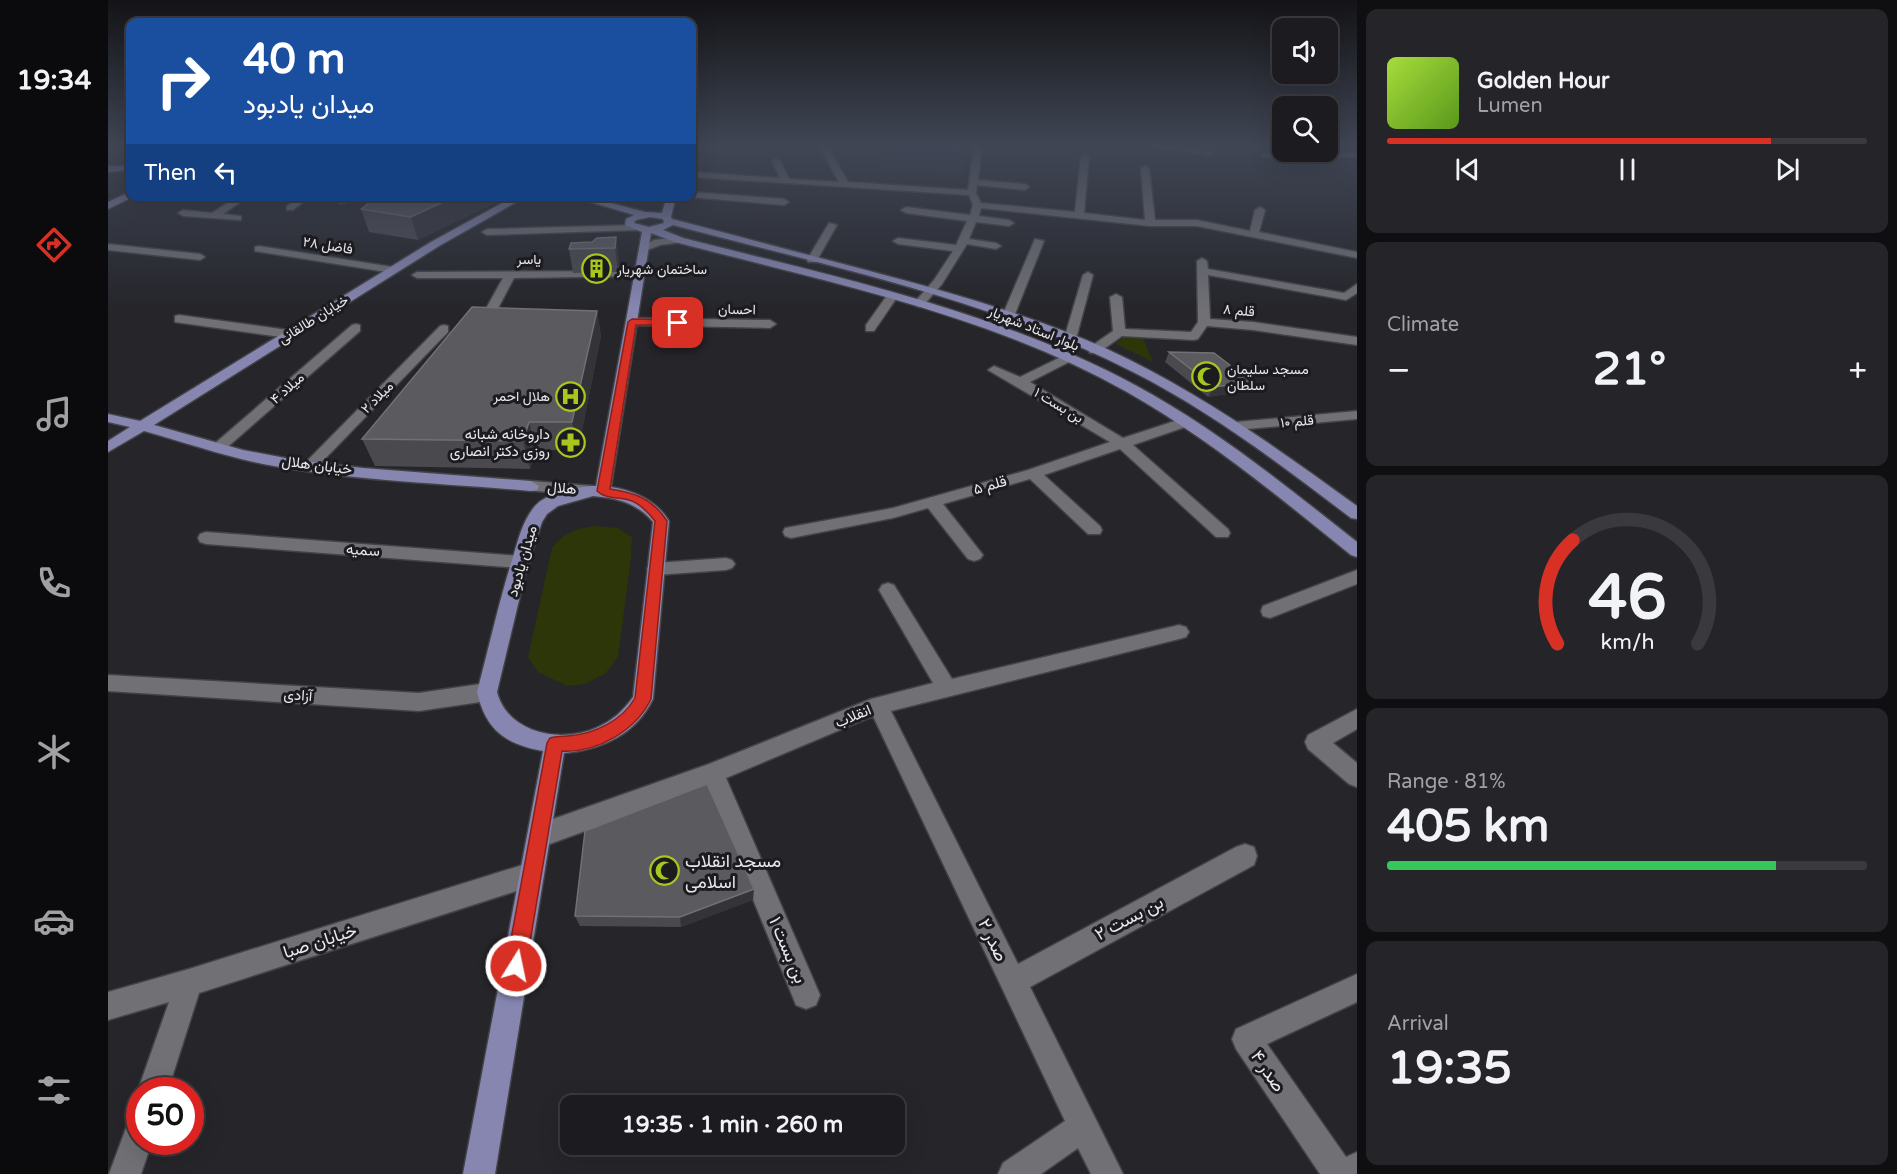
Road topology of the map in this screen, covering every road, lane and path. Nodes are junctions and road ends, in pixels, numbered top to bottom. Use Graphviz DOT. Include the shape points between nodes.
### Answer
graph roads {
  1 [pos="237,201"];
  2 [pos="300,201"];
  3 [pos="514,201"];
  4 [pos="592,201"];
  5 [pos="671,201"];
  6 [pos="768,201"];
  7 [pos="977,201"];
  8 [pos="1080,201"];
  9 [pos="1148,201"];
  10 [pos="784,202"];
  11 [pos="978,205"];
  12 [pos="290,208"];
  13 [pos="906,210"];
  14 [pos="1260,210"];
  15 [pos="648,212"];
  16 [pos="183,213"];
  17 [pos="1079,215"];
  18 [pos="213,216"];
  19 [pos="238,218"];
  20 [pos="974,218"];
  21 [pos="668,219"];
  22 [pos="1009,223"];
  23 [pos="1150,223"];
  24 [pos="832,225"];
  25 [pos="641,227"];
  26 [pos="487,232"];
  27 [pos="1254,233"];
  28 [pos="679,240"];
  29 [pos="898,241"];
  30 [pos="1039,241"];
  31 [pos="962,245"];
  32 [pos="996,246"];
  33 [pos="108,247"];
  34 [pos="645,248"];
  35 [pos="259,249"];
  36 [pos="1357,255"];
  37 [pos="200,257"];
  38 [pos="812,261"];
  39 [pos="393,270"];
  40 [pos="640,273"];
  41 [pos="510,274"];
  42 [pos="417,275"];
  43 [pos="1088,275"];
  44 [pos="1357,287"];
  45 [pos="931,291"];
  46 [pos="892,296"];
  47 [pos="1116,297"];
  48 [pos="919,304"];
  49 [pos="489,314"];
  50 [pos="1009,314"];
  51 [pos="179,319"];
  52 [pos="632,322"];
  53 [pos="1204,322"];
  54 [pos="770,324"];
  55 [pos="356,328"];
  56 [pos="870,328"];
  57 [pos="444,329"];
  58 [pos="1119,332"];
  59 [pos="288,334"];
  60 [pos="1070,339"];
  61 [pos="1357,341"];
  62 [pos="1094,350"];
  63 [pos="1067,358"];
  64 [pos="994,370"];
  65 [pos="1020,382"];
  66 [pos="1357,415"];
  67 [pos="108,418"];
  68 [pos="1186,422"];
  69 [pos="142,424"];
  70 [pos="1236,426"];
  71 [pos="1123,444"];
  72 [pos="108,447"];
  73 [pos="218,448"];
  74 [pos="310,466"];
  75 [pos="1033,473"];
  76 [pos="531,486"];
  77 [pos="598,491"];
  78 [pos="932,502"];
  79 [pos="542,509"];
  80 [pos="1357,514"];
  81 [pos="1094,530"];
  82 [pos="790,531"];
  83 [pos="1222,533"];
  84 [pos="206,538"];
  85 [pos="1357,551"];
  86 [pos="974,555"];
  87 [pos="521,562"];
  88 [pos="726,564"];
  89 [pos="656,569"];
  90 [pos="1357,577"];
  91 [pos="888,590"];
  92 [pos="1270,611"];
  93 [pos="1179,632"];
  94 [pos="108,683"];
  95 [pos="947,688"];
  96 [pos="487,693"];
  97 [pos="878,705"];
  98 [pos="1357,718"];
  99 [pos="555,743"];
  100 [pos="713,773"];
  101 [pos="1357,777"];
  102 [pos="539,836"];
  103 [pos="1245,856"];
  104 [pos="532,874"];
  105 [pos="1013,981"];
  106 [pos="189,983"];
  107 [pos="1357,988"];
  108 [pos="806,995"];
  109 [pos="108,1006"];
  110 [pos="157,1077"];
  111 [pos="1084,1126"];
  112 [pos="132,1155"];
  113 [pos="1357,1168"];
  114 [pos="125,1174"];
  115 [pos="479,1174"];
  116 [pos="1014,1174"];
  117 [pos="1107,1174"];
  118 [pos="1339,1174"];
  119 [pos="1346,1174"];
  1 -- 18 [label="street"];
  2 -- 12 [label="street"];
  3 -- 39 [label="main road, خیابان طالقانی"];
  4 -- 15 [label="main road"];
  4 -- 25 [label="main road, بلوار استاد شهریار"];
  5 -- 21 [label="main road"];
  6 -- 10 [label="street"];
  7 -- 11 [label="street"];
  8 -- 17 [label="street"];
  9 -- 23 [label="street"];
  11 -- 17 [label="street"];
  11 -- 20 [label="street"];
  13 -- 20 [label="street"];
  14 -- 27 [label="street"];
  15 -- 21 [label="main road, بلوار استاد شهریار"];
  15 -- 25 [label="main road"];
  16 -- 18 [label="street"];
  17 -- 23 [label="street"];
  18 -- 19 [label="street"];
  20 -- 22 [label="street"];
  20 -- 31 [label="street"];
  21 -- 25 [label="main road" via="662,228"];
  21 -- 38 [label="main road, بلوار استاد شهریار"];
  23 -- 27 [label="street" via="1197,223"];
  24 -- 38 [label="street"];
  25 -- 26 [label="street"];
  25 -- 28 [label="main road, بلوار استاد شهریار"];
  25 -- 34 [label="main road"];
  27 -- 36 [label="street"];
  28 -- 34 [label="street"];
  28 -- 46 [label="main road, بلوار استاد شهریار"];
  29 -- 31 [label="street"];
  30 -- 50 [label="street"];
  31 -- 32 [label="street"];
  31 -- 45 [label="street"];
  33 -- 37 [label="street"];
  34 -- 40 [label="main road"];
  35 -- 39 [label="street, فاضل ۲۸"];
  38 -- 45 [label="main road, بلوار استاد شهریار"];
  39 -- 59 [label="main road, خیابان طالقانی"];
  40 -- 41 [label="street, یاسر"];
  40 -- 52 [label="main road"];
  41 -- 42 [label="street, یاسر"];
  41 -- 49 [label="street"];
  43 -- 60 [label="street"];
  44 -- 53 [label="street" via="1347,297 1202,265"];
  45 -- 48 [label="street"];
  45 -- 50 [label="main road, بلوار استاد شهریار"];
  46 -- 48 [label="main road, بلوار استاد شهریار"];
  46 -- 56 [label="street"];
  47 -- 58 [label="street"];
  48 -- 63 [label="main road, بلوار استاد شهریار" via="974,320"];
  50 -- 60 [label="main road, بلوار استاد شهریار"];
  51 -- 59 [label="street"];
  52 -- 54 [label="street, احسان"];
  52 -- 77 [label="main road"];
  53 -- 58 [label="street, قلم ۸" via="1194,336"];
  53 -- 61 [label="street, قلم ۸"];
  55 -- 73 [label="street, میلاد ۴"];
  57 -- 74 [label="street, میلاد ۲"];
  58 -- 62 [label="street"];
  59 -- 69 [label="main road, خیابان طالقانی"];
  60 -- 62 [label="main road, بلوار استاد شهریار"];
  62 -- 70 [label="main road, بلوار استاد شهریار" via="1147,374"];
  63 -- 65 [label="street"];
  63 -- 68 [label="main road, بلوار استاد شهریار"];
  64 -- 65 [label="street, بن بست ۱"];
  65 -- 71 [label="street, بن بست ۱"];
  66 -- 70 [label="street, قلم ۱۰"];
  67 -- 69 [label="main road, خیابان هلال"];
  68 -- 71 [label="street, قلم ۵"];
  68 -- 85 [label="main road, بلوار استاد شهریار" via="1239,458"];
  69 -- 72 [label="main road, خیابان طالقانی"];
  69 -- 73 [label="main road, خیابان هلال"];
  70 -- 80 [label="main road, بلوار استاد شهریار"];
  71 -- 75 [label="street, قلم ۵"];
  71 -- 83 [label="street"];
  73 -- 74 [label="main road, خیابان هلال"];
  74 -- 76 [label="main road, خیابان هلال"];
  75 -- 78 [label="street, قلم ۵"];
  75 -- 81 [label="street"];
  76 -- 77 [label="street, هلال"];
  76 -- 79 [label="street"];
  77 -- 79 [label="main road, میدان یادبود" via="571,495"];
  77 -- 89 [label="main road, میدان یادبود" via="635,497 651,507 661,521"];
  78 -- 82 [label="street, قلم ۵"];
  78 -- 86 [label="street"];
  79 -- 87 [label="main road, میدان یادبود" via="535,517"];
  84 -- 87 [label="street, سمیه"];
  87 -- 96 [label="main road, میدان یادبود"];
  88 -- 89 [label="street"];
  89 -- 99 [label="main road, میدان یادبود" via="643,699 625,722 598,737"];
  90 -- 92 [label="street"];
  91 -- 95 [label="street"];
  93 -- 95 [label="street, انقلاب"];
  94 -- 96 [label="street, آزادی" via="419,702"];
  95 -- 97 [label="street, انقلاب"];
  96 -- 99 [label="main road, میدان یادبود" via="494,715 512,732 537,742"];
  97 -- 100 [label="street, انقلاب"];
  97 -- 105 [label="street, صدر ۲"];
  98 -- 101 [label="street" via="1316,742"];
  99 -- 102 [label="main road"];
  100 -- 102 [label="street, انقلاب"];
  100 -- 108 [label="street, بن بست ۱"];
  102 -- 104 [label="main road"];
  103 -- 105 [label="street, بن بست ۲"];
  104 -- 106 [label="street, خیابان صبا"];
  104 -- 115 [label="main road"];
  105 -- 111 [label="street, صدر ۲"];
  106 -- 109 [label="street, خیابان صبا"];
  106 -- 110 [label="street"];
  107 -- 118 [label="street, صدر ۴" via="1246,1039"];
  111 -- 116 [label="street"];
  111 -- 117 [label="street, صدر ۲"];
  112 -- 114 [label="street"];
  113 -- 119 [label="street"];
}
